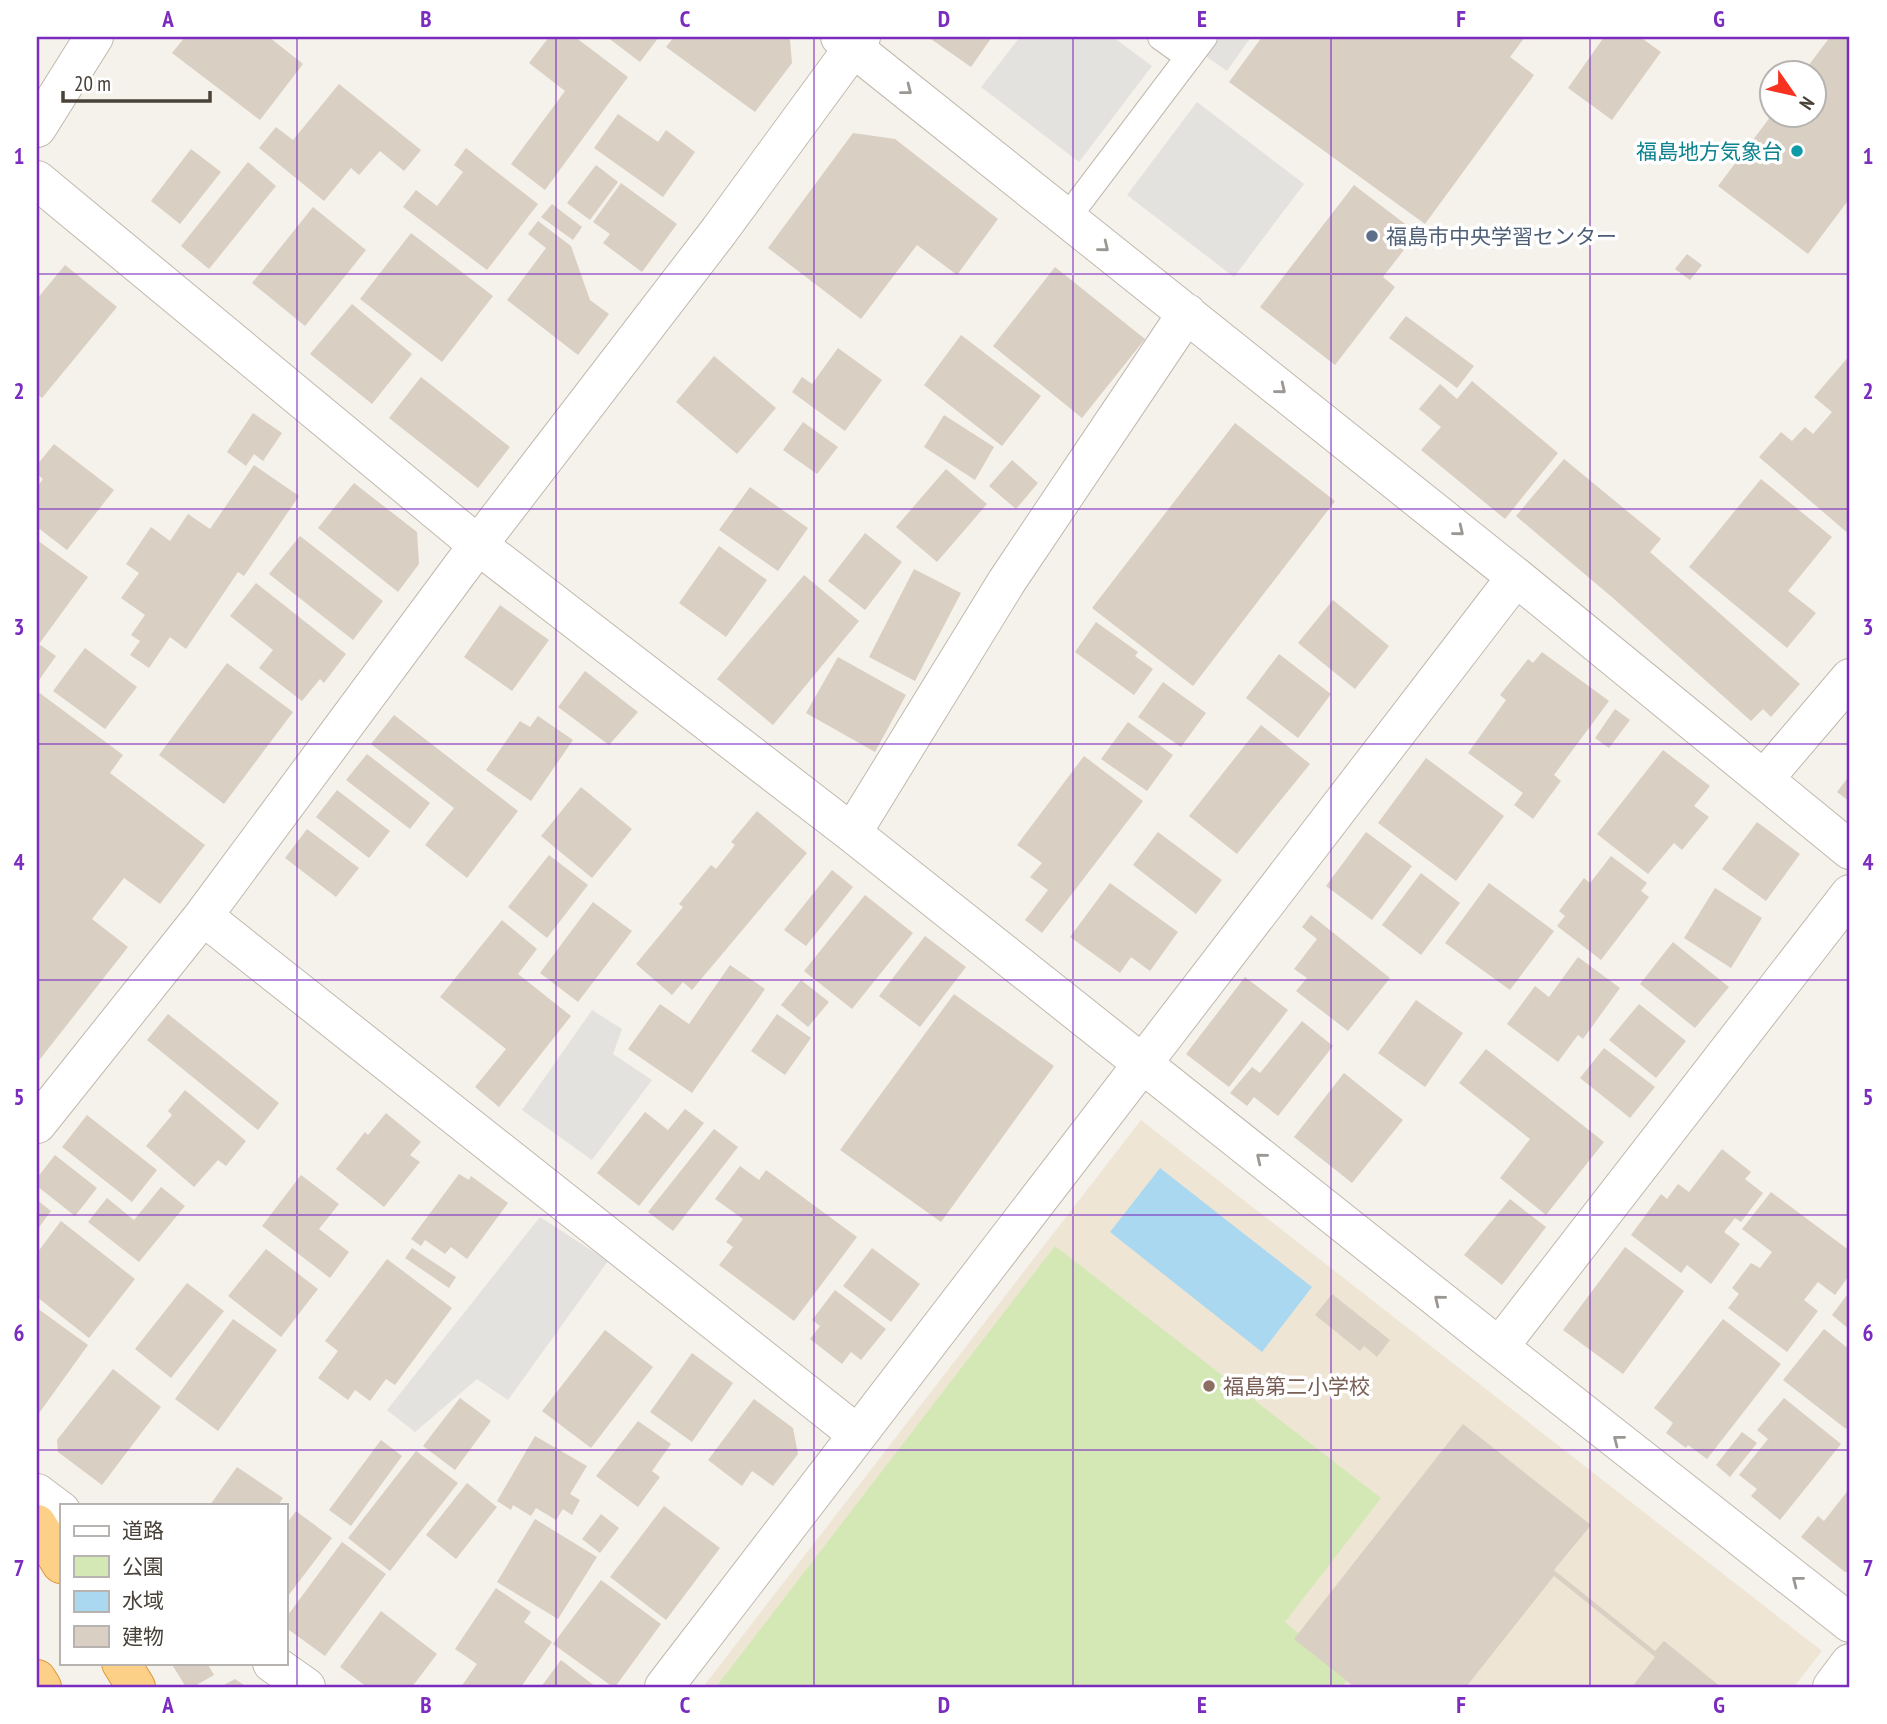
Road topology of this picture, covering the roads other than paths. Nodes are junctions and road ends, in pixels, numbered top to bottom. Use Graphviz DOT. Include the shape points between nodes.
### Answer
graph roads {
  1 [pos="94,37"];
  2 [pos="1161,37"];
  3 [pos="851,40"];
  4 [pos="1197,47"];
  5 [pos="37,128"];
  6 [pos="37,180"];
  7 [pos="1067,218"];
  8 [pos="1187,313"];
  9 [pos="478,545"];
  10 [pos="1516,577"];
  11 [pos="1850,678"];
  12 [pos="1764,779"];
  13 [pos="852,833"];
  14 [pos="1850,850"];
  15 [pos="1850,894"];
  16 [pos="204,916"];
  17 [pos="1143,1064"];
  18 [pos="37,1124"];
  19 [pos="1499,1348"];
  20 [pos="857,1434"];
  21 [pos="37,1493"];
  22 [pos="60,1510"];
  23 [pos="37,1524"];
  24 [pos="60,1562"];
  25 [pos="1850,1623"];
  26 [pos="1850,1663"];
  27 [pos="122,1664"];
  28 [pos="273,1664"];
  29 [pos="37,1679"];
  30 [pos="42,1687"];
  31 [pos="136,1687"];
  32 [pos="306,1687"];
  33 [pos="664,1687"];
  34 [pos="1832,1687"];
  1 -- 5 [label="street"];
  2 -- 4 [label="lane"];
  3 -- 7 [label="street, one-way"];
  3 -- 9 [label="street" via="719,231"];
  4 -- 7 [label="lane"];
  6 -- 9 [label="street"];
  7 -- 8 [label="street, one-way"];
  8 -- 10 [label="street, one-way"];
  8 -- 13 [label="street" via="1007,581"];
  9 -- 13 [label="street"];
  9 -- 16 [label="street"];
  10 -- 12 [label="street"];
  10 -- 17 [label="street"];
  11 -- 12 [label="street"];
  12 -- 14 [label="street"];
  13 -- 17 [label="street"];
  15 -- 19 [label="street"];
  16 -- 18 [label="street"];
  16 -- 20 [label="street"];
  19 -- 17 [label="street, one-way"];
  17 -- 20 [label="street"];
  25 -- 19 [label="street, one-way"];
  20 -- 33 [label="street"];
  21 -- 22 [label="street"];
  23 -- 24 [label="highway"];
  26 -- 34 [label="street"];
  27 -- 31 [label="highway"];
  28 -- 32 [label="street"];
  29 -- 30 [label="highway"];
}
